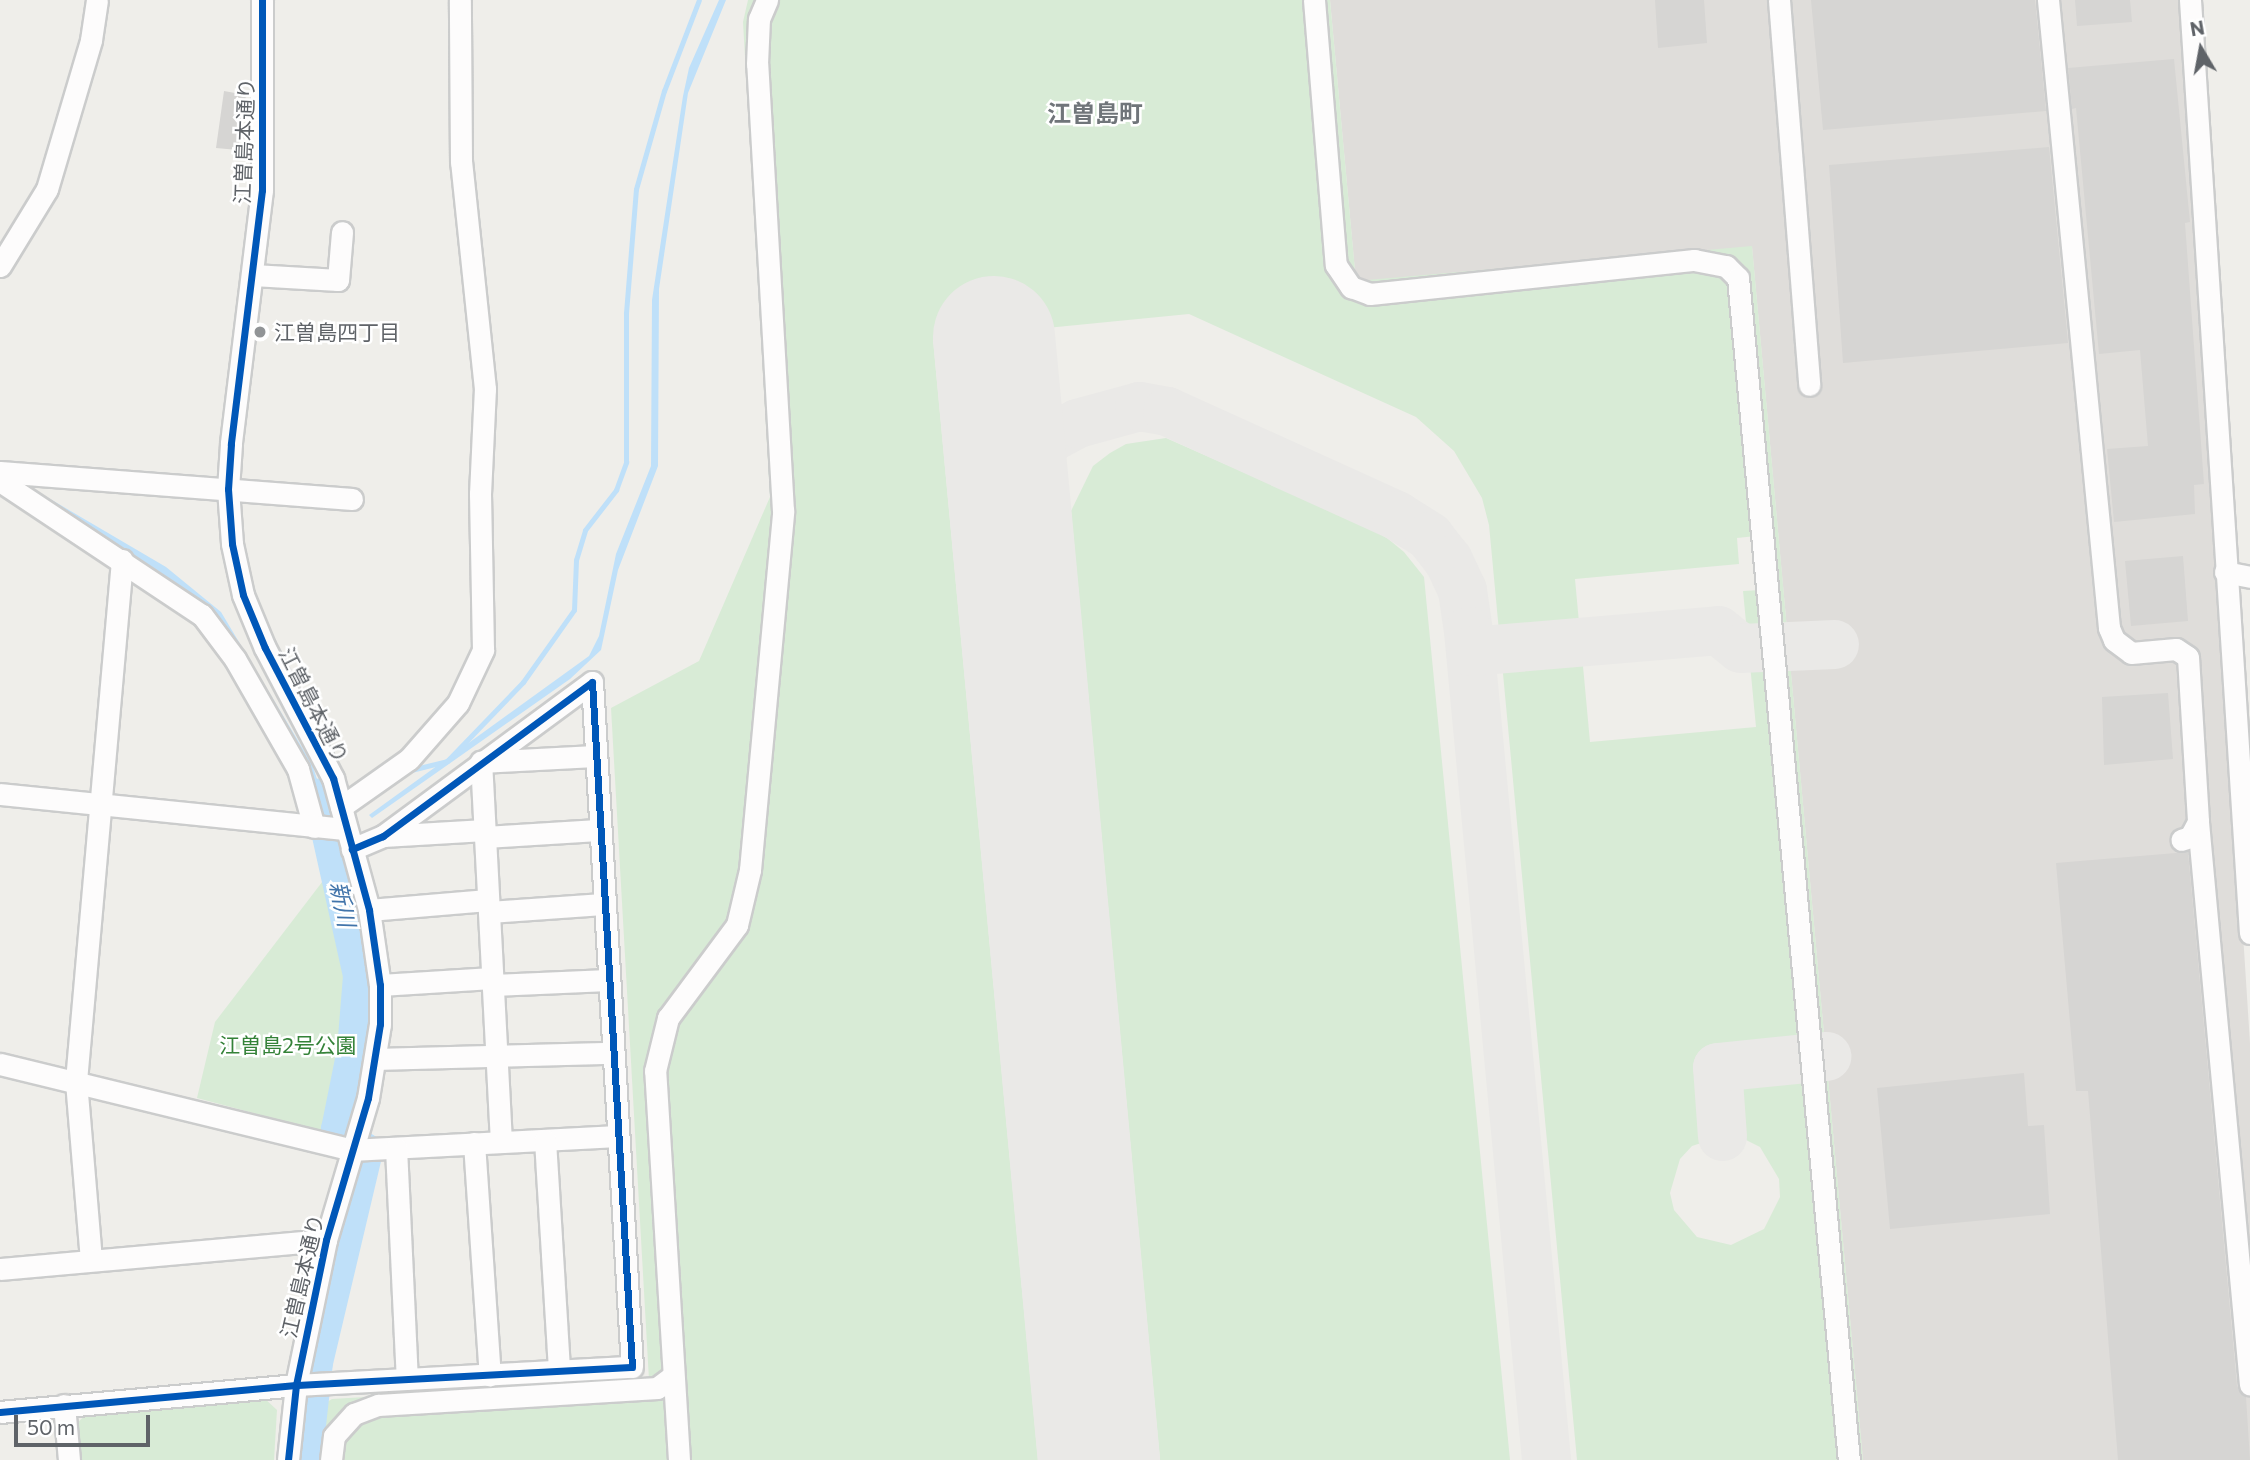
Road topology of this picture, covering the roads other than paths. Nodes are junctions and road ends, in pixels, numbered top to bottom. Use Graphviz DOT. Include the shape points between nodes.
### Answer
graph roads {
  1 [pos="97,0"];
  2 [pos="262,0"];
  3 [pos="460,0"];
  4 [pos="767,0"];
  5 [pos="1314,0"];
  6 [pos="1779,0"];
  7 [pos="2048,0"];
  8 [pos="2190,0"];
  9 [pos="342,232"];
  10 [pos="0,266"];
  11 [pos="253,275"];
  12 [pos="1810,385"];
  13 [pos="0,472"];
  14 [pos="0,481"];
  15 [pos="228,489"];
  16 [pos="352,499"];
  17 [pos="122,560"];
  18 [pos="2225,572"];
  19 [pos="2250,577"];
  20 [pos="594,756"];
  21 [pos="481,762"];
  22 [pos="0,794"];
  23 [pos="104,802"];
  24 [pos="341,807"];
  25 [pos="2198,822"];
  26 [pos="314,827"];
  27 [pos="598,830"];
  28 [pos="485,834"];
  29 [pos="383,836"];
  30 [pos="349,839"];
  31 [pos="2181,839"];
  32 [pos="2247,852"];
  33 [pos="603,904"];
  34 [pos="489,906"];
  35 [pos="369,910"];
  36 [pos="2250,933"];
  37 [pos="608,980"];
  38 [pos="493,982"];
  39 [pos="380,985"];
  40 [pos="612,1053"];
  41 [pos="497,1058"];
  42 [pos="375,1059"];
  43 [pos="0,1064"];
  44 [pos="76,1082"];
  45 [pos="617,1136"];
  46 [pos="545,1140"];
  47 [pos="501,1142"];
  48 [pos="474,1143"];
  49 [pos="396,1147"];
  50 [pos="352,1150"];
  51 [pos="326,1240"];
  52 [pos="91,1260"];
  53 [pos="0,1269"];
  54 [pos="559,1371"];
  55 [pos="490,1375"];
  56 [pos="673,1376"];
  57 [pos="407,1379"];
  58 [pos="296,1385"];
  59 [pos="2250,1385"];
  60 [pos="64,1405"];
  61 [pos="0,1412"];
  62 [pos="69,1460"];
  63 [pos="288,1460"];
  64 [pos="331,1460"];
  65 [pos="679,1460"];
  66 [pos="1849,1460"];
  1 -- 10 [label="street" via="91,40 47,189"];
  2 -- 11 [label="street, 江曽島本通り" via="262,190"];
  3 -- 24 [label="street" via="461,162 485,389 480,494 483,650 458,703 409,759"];
  4 -- 56 [label="street" via="759,19 757,64 783,511 750,870 737,925 668,1018 655,1071"];
  5 -- 66 [label="street" via="1336,265 1351,287 1370,295 1694,260 1726,266 1738,278"];
  6 -- 12 [label="street"];
  7 -- 25 [label="street" via="2109,628 2114,640 2131,653 2176,649 2188,657"];
  8 -- 18 [label="street"];
  9 -- 11 [label="street" via="338,280"];
  11 -- 15 [label="street, 江曽島本通り"];
  13 -- 15 [label="street"];
  14 -- 17 [label="street"];
  15 -- 16 [label="street"];
  15 -- 24 [label="street, 江曽島本通り" via="232,544 243,595 289,696 319,746"];
  17 -- 23 [label="street"];
  17 -- 26 [label="street" via="202,615 235,659 298,769"];
  18 -- 19 [label="street"];
  18 -- 32 [label="street"];
  20 -- 21 [label="street"];
  20 -- 21 [label="street" via="592,682"];
  20 -- 27 [label="street"];
  21 -- 28 [label="street"];
  21 -- 29 [label="street"];
  22 -- 23 [label="street"];
  23 -- 26 [label="street"];
  23 -- 44 [label="street"];
  24 -- 30 [label="street, 江曽島本通り"];
  25 -- 31 [label="street" via="2190,837"];
  25 -- 59 [label="street"];
  26 -- 30 [label="street"];
  27 -- 28 [label="street"];
  27 -- 33 [label="street"];
  28 -- 29 [label="street"];
  28 -- 34 [label="street"];
  29 -- 30 [label="street"];
  30 -- 35 [label="street, 江曽島本通り"];
  32 -- 36 [label="street"];
  33 -- 34 [label="street"];
  33 -- 37 [label="street"];
  34 -- 35 [label="street"];
  34 -- 38 [label="street"];
  35 -- 39 [label="street, 江曽島本通り"];
  37 -- 38 [label="street"];
  37 -- 40 [label="street"];
  38 -- 39 [label="street"];
  38 -- 41 [label="street"];
  39 -- 42 [label="street, 江曽島本通り"];
  40 -- 41 [label="street"];
  40 -- 45 [label="street"];
  41 -- 42 [label="street"];
  41 -- 47 [label="street"];
  42 -- 50 [label="street, 江曽島本通り"];
  43 -- 44 [label="street"];
  44 -- 50 [label="street"];
  44 -- 52 [label="street"];
  45 -- 46 [label="street"];
  45 -- 54 [label="street" via="632,1367"];
  46 -- 47 [label="street"];
  46 -- 54 [label="street"];
  47 -- 48 [label="street"];
  48 -- 49 [label="street"];
  48 -- 55 [label="street"];
  49 -- 50 [label="street"];
  49 -- 57 [label="street"];
  50 -- 51 [label="street, 江曽島本通り"];
  51 -- 52 [label="street"];
  51 -- 58 [label="street, 江曽島本通り"];
  52 -- 53 [label="street"];
  54 -- 55 [label="street"];
  55 -- 57 [label="street"];
  56 -- 64 [label="street" via="657,1388 377,1405 354,1414 334,1436"];
  56 -- 65 [label="street"];
  57 -- 58 [label="street"];
  58 -- 60 [label="street"];
  58 -- 63 [label="street, 江曽島本通り"];
  60 -- 61 [label="street"];
  60 -- 62 [label="street"];
}
